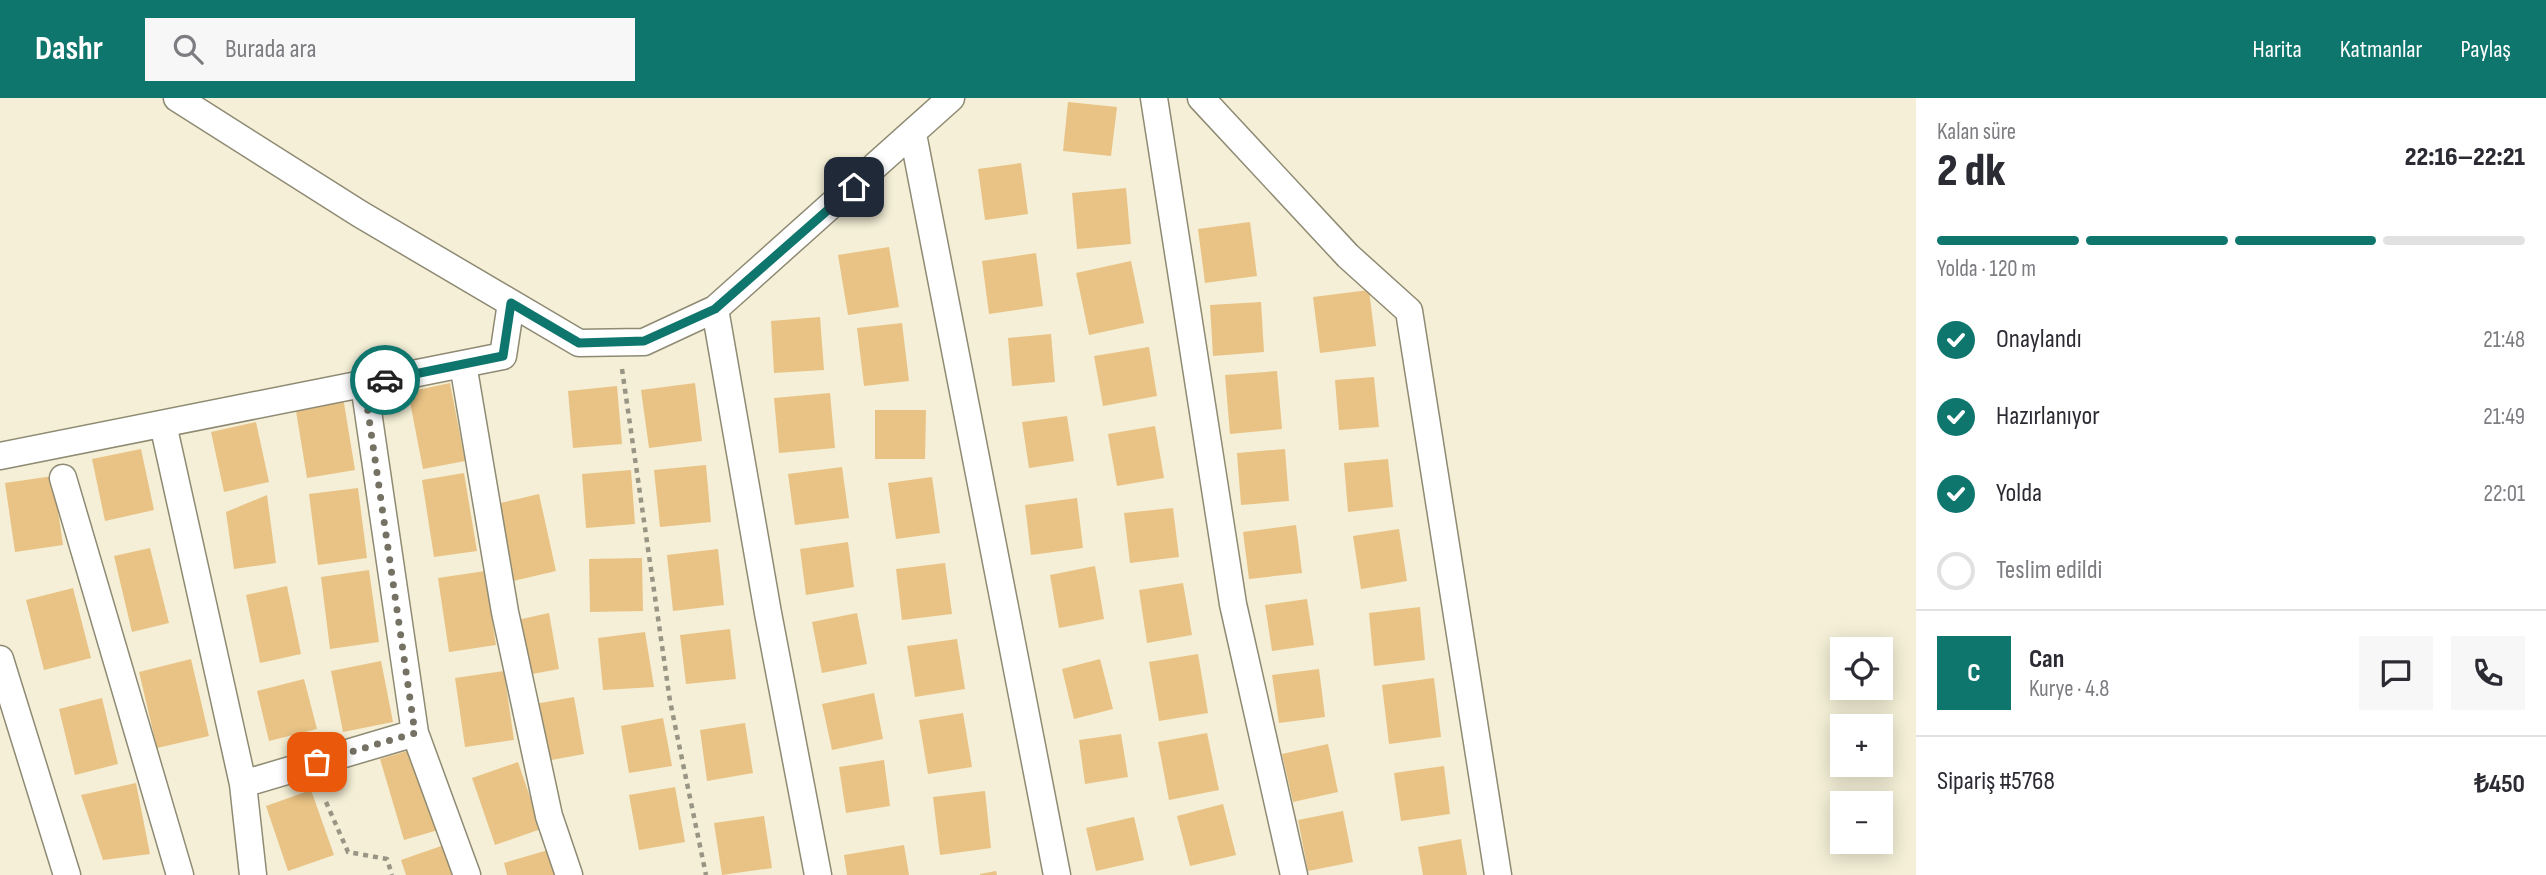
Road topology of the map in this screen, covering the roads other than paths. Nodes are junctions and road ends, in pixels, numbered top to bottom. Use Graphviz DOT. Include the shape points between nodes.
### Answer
graph roads {
  1 [pos="177,98"];
  2 [pos="951,98"];
  3 [pos="1154,98"];
  4 [pos="1201,98"];
  5 [pos="913,134"];
  6 [pos="511,303"];
  7 [pos="715,309"];
  8 [pos="463,364"];
  9 [pos="364,384"];
  10 [pos="163,424"];
  11 [pos="0,456"];
  12 [pos="63,478"];
  13 [pos="0,659"];
  14 [pos="415,733"];
  15 [pos="243,784"];
  16 [pos="67,875"];
  17 [pos="180,875"];
  18 [pos="253,875"];
  19 [pos="467,875"];
  20 [pos="569,875"];
  21 [pos="818,875"];
  22 [pos="1057,875"];
  23 [pos="1294,875"];
  24 [pos="1498,875"];
  1 -- 6 [label="street"];
  2 -- 5 [label="street"];
  3 -- 23 [label="street" via="1233,604"];
  4 -- 24 [label="street" via="1348,256 1409,311"];
  5 -- 7 [label="street"];
  5 -- 22 [label="street"];
  6 -- 7 [label="street" via="579,343 644,341"];
  6 -- 8 [label="street" via="503,356"];
  7 -- 21 [label="street"];
  8 -- 9 [label="street"];
  8 -- 20 [label="street" via="505,612 549,816"];
  9 -- 10 [label="street"];
  9 -- 14 [label="street"];
  10 -- 11 [label="street"];
  10 -- 15 [label="street"];
  12 -- 17 [label="street"];
  13 -- 16 [label="street"];
  14 -- 15 [label="street"];
  14 -- 19 [label="street"];
  15 -- 18 [label="street"];
}
